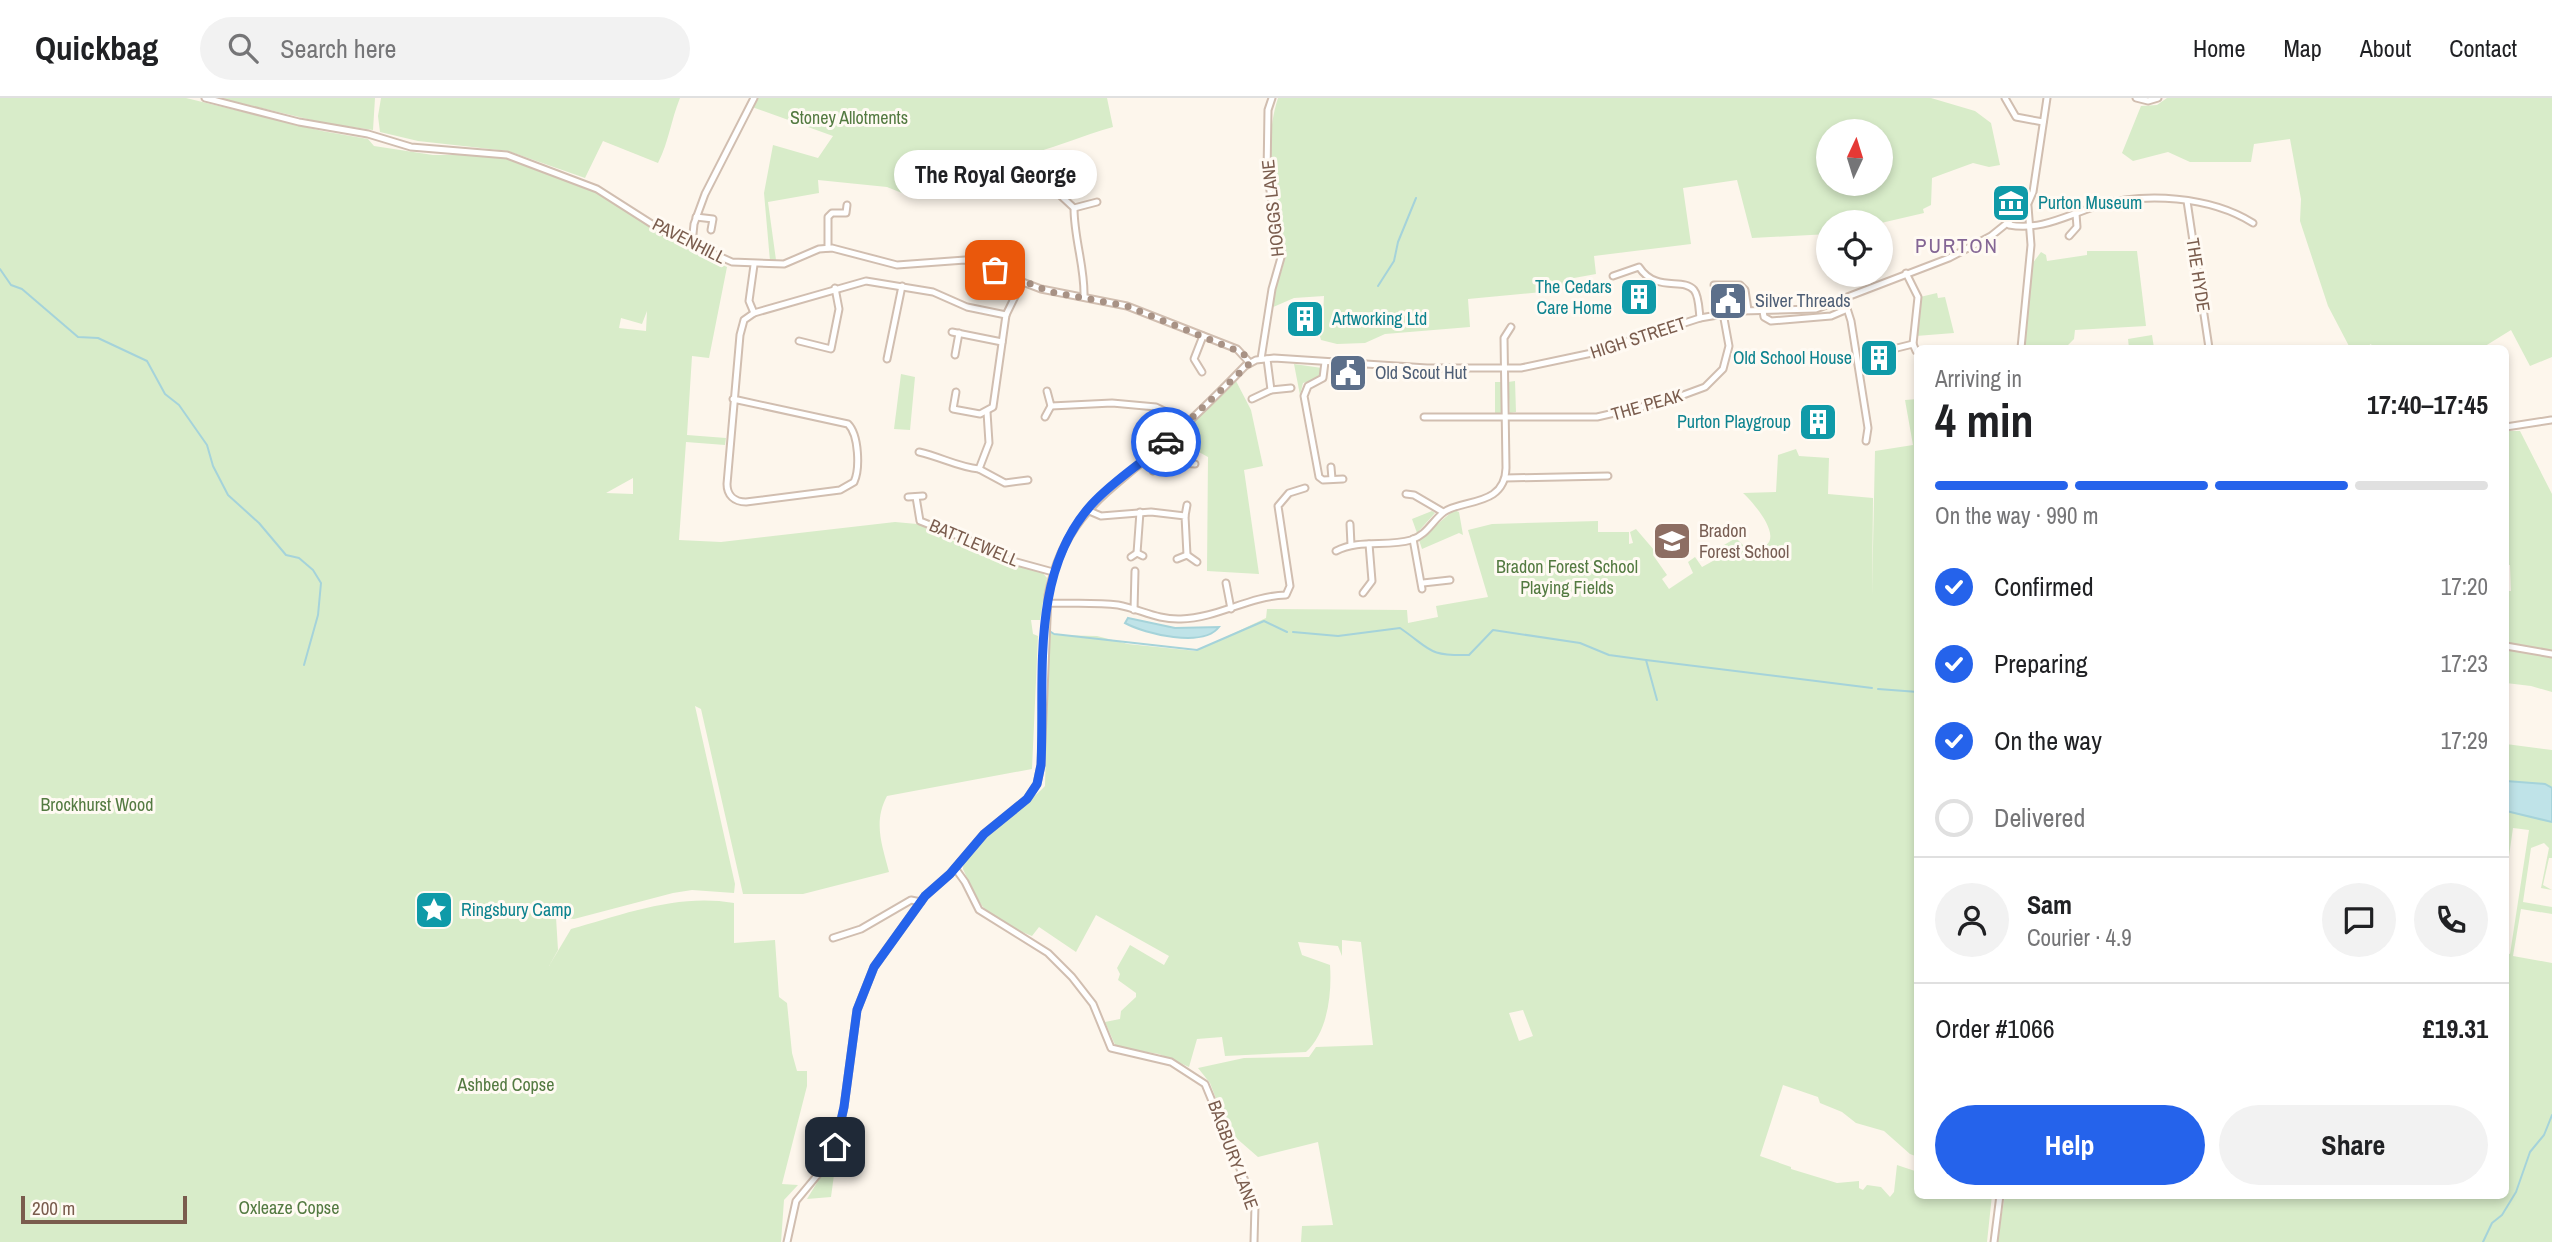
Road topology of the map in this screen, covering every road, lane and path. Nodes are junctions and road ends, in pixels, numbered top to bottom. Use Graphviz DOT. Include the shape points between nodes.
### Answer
graph roads {
  1 [pos="205,98"];
  2 [pos="754,98"];
  3 [pos="1272,98"];
  4 [pos="2005,98"];
  5 [pos="2047,98"];
  6 [pos="2136,98"];
  7 [pos="2158,98"];
  8 [pos="2043,122"];
  9 [pos="1055,181"];
  10 [pos="2187,201"];
  11 [pos="1097,202"];
  12 [pos="847,205"];
  13 [pos="829,206"];
  14 [pos="2028,206"];
  15 [pos="1074,208"];
  16 [pos="832,213"];
  17 [pos="2076,214"];
  18 [pos="696,217"];
  19 [pos="2253,223"];
  20 [pos="2009,225"];
  21 [pos="2031,225"];
  22 [pos="711,230"];
  23 [pos="2069,236"];
  24 [pos="692,244"];
  25 [pos="828,248"];
  26 [pos="754,265"];
  27 [pos="1906,273"];
  28 [pos="1613,276"];
  29 [pos="1022,282"];
  30 [pos="1714,285"];
  31 [pos="902,286"];
  32 [pos="835,288"];
  33 [pos="1084,297"];
  34 [pos="1844,299"];
  35 [pos="1748,310"];
  36 [pos="1845,310"];
  37 [pos="1763,311"];
  38 [pos="754,313"];
  39 [pos="1723,313"];
  40 [pos="1006,315"];
  41 [pos="1700,318"];
  42 [pos="1511,327"];
  43 [pos="1203,336"];
  44 [pos="799,341"];
  45 [pos="1002,342"];
  46 [pos="1913,344"];
  47 [pos="2021,345"];
  48 [pos="2209,345"];
  49 [pos="831,349"];
  50 [pos="1889,350"];
  51 [pos="841,351"];
  52 [pos="954,355"];
  53 [pos="887,359"];
  54 [pos="1264,359"];
  55 [pos="1325,362"];
  56 [pos="1250,363"];
  57 [pos="1505,369"];
  58 [pos="1193,374"];
  59 [pos="1291,388"];
  60 [pos="1271,390"];
  61 [pos="956,391"];
  62 [pos="1047,391"];
  63 [pos="733,399"];
  64 [pos="1252,400"];
  65 [pos="1051,406"];
  66 [pos="987,412"];
  67 [pos="1045,417"];
  68 [pos="1424,418"];
  69 [pos="1505,418"];
  70 [pos="2552,420"];
  71 [pos="1189,423"];
  72 [pos="2509,427"];
  73 [pos="1866,441"];
  74 [pos="1156,451"];
  75 [pos="923,454"];
  76 [pos="1164,462"];
  77 [pos="1195,464"];
  78 [pos="1331,467"];
  79 [pos="979,469"];
  80 [pos="1153,471"];
  81 [pos="1608,476"];
  82 [pos="1504,478"];
  83 [pos="1332,479"];
  84 [pos="1343,479"];
  85 [pos="1028,480"];
  86 [pos="1305,488"];
  87 [pos="1406,494"];
  88 [pos="923,496"];
  89 [pos="908,497"];
  90 [pos="916,497"];
  91 [pos="1187,505"];
  92 [pos="1087,510"];
  93 [pos="1140,512"];
  94 [pos="1443,512"];
  95 [pos="1185,516"];
  96 [pos="1349,524"];
  97 [pos="1413,539"];
  98 [pos="1369,544"];
  99 [pos="1351,545"];
  100 [pos="1336,551"];
  101 [pos="1187,555"];
  102 [pos="1130,557"];
  103 [pos="1177,559"];
  104 [pos="1197,562"];
  105 [pos="1135,571"];
  106 [pos="1053,572"];
  107 [pos="1450,580"];
  108 [pos="1226,583"];
  109 [pos="1363,593"];
  110 [pos="1048,603"];
  111 [pos="1231,609"];
  112 [pos="1134,610"];
  113 [pos="2509,647"];
  114 [pos="2552,654"];
  115 [pos="955,868"];
  116 [pos="921,902"];
  117 [pos="833,938"];
  118 [pos="1999,1199"];
  119 [pos="787,1242"];
  120 [pos="1254,1242"];
  121 [pos="1994,1242"];
  1 -- 24 [label="street, PAVENHILL" via="411,147 507,155 597,189 666,233"];
  2 -- 18 [label="street"];
  3 -- 54 [label="street, HOGGS LANE" via="1267,175 1282,254 1272,289"];
  4 -- 8 [label="street" via="2016,117"];
  5 -- 8 [label="street, HIGH STREET"];
  6 -- 7 [label="street" via="2148,102"];
  8 -- 14 [label="street, HIGH STREET"];
  9 -- 15 [label="street" via="1060,195"];
  10 -- 17 [label="street, HIGH STREET" via="2119,201"];
  10 -- 19 [label="street, HIGH STREET" via="2213,205"];
  10 -- 48 [label="street, THE HYDE"];
  11 -- 15 [label="street"];
  12 -- 16 [label="street" via="846,213"];
  13 -- 16 [label="street"];
  14 -- 20 [label="street, HIGH STREET"];
  14 -- 21 [label="street"];
  15 -- 33 [label="street"];
  16 -- 25 [label="street" via="827,221"];
  17 -- 21 [label="street, HIGH STREET"];
  17 -- 23 [label="street" via="2077,227"];
  18 -- 22 [label="street" via="713,219"];
  18 -- 24 [label="street"];
  20 -- 21 [label="street, HIGH STREET"];
  20 -- 27 [label="street, HIGH STREET" via="1956,254"];
  21 -- 47 [label="street"];
  24 -- 26 [label="street, PAVENHILL" via="724,260"];
  25 -- 26 [label="street, PAVENHILL" via="786,264"];
  25 -- 29 [label="street" via="897,265 965,260"];
  26 -- 38 [label="street" via="749,301"];
  27 -- 34 [label="street, HIGH STREET"];
  27 -- 46 [label="street" via="1918,297"];
  28 -- 41 [label="street" via="1639,267 1653,281 1690,287 1696,292"];
  29 -- 33 [label="street"];
  29 -- 40 [label="street"];
  30 -- 35 [label="street" via="1740,285"];
  31 -- 32 [label="street" via="866,281"];
  31 -- 40 [label="street"];
  31 -- 53 [label="street"];
  32 -- 38 [label="street"];
  32 -- 49 [label="street" via="839,309"];
  33 -- 43 [label="street" via="1127,306"];
  34 -- 36 [label="street"];
  34 -- 37 [label="street, HIGH STREET" via="1804,311"];
  35 -- 37 [label="street, HIGH STREET"];
  35 -- 39 [label="street, HIGH STREET"];
  36 -- 37 [label="street" via="1831,316 1771,321"];
  36 -- 73 [label="street" via="1851,321"];
  38 -- 63 [label="street" via="745,318 741,329"];
  39 -- 41 [label="street, HIGH STREET"];
  39 -- 69 [label="street, THE PEAK" via="1729,346 1726,362 1705,387 1609,416"];
  40 -- 45 [label="street"];
  41 -- 57 [label="street, HIGH STREET" via="1592,354"];
  42 -- 57 [label="street" via="1504,330"];
  43 -- 56 [label="street" via="1237,349"];
  43 -- 58 [label="street" via="1194,359 1200,370"];
  44 -- 49 [label="street"];
  45 -- 52 [label="street" via="956,332"];
  45 -- 66 [label="street" via="995,399"];
  46 -- 50 [label="street"];
  49 -- 51 [label="street"];
  54 -- 55 [label="street, HIGH STREET"];
  54 -- 56 [label="street, HIGH STREET"];
  54 -- 60 [label="street, HOGGS LANE"];
  55 -- 57 [label="street, HIGH STREET"];
  55 -- 83 [label="street" via="1323,378 1308,386 1304,396 1319,477"];
  56 -- 71 [label="street"];
  57 -- 69 [label="street"];
  59 -- 60 [label="street"];
  60 -- 64 [label="street"];
  61 -- 66 [label="street" via="953,409"];
  62 -- 65 [label="street"];
  63 -- 63 [label="street" via="727,487 736,500 840,490 854,482 856,443 848,424"];
  65 -- 67 [label="street"];
  65 -- 71 [label="street" via="1112,402 1156,407"];
  66 -- 79 [label="street" via="989,443"];
  68 -- 69 [label="street, THE PEAK"];
  69 -- 82 [label="street"];
  70 -- 72 [label="street"];
  71 -- 74 [label="street"];
  74 -- 76 [label="street"];
  74 -- 92 [label="street"];
  75 -- 79 [label="street" via="943,457 958,467"];
  76 -- 77 [label="street"];
  76 -- 80 [label="street"];
  78 -- 83 [label="street"];
  79 -- 85 [label="street" via="1005,483 1022,485"];
  81 -- 82 [label="street"];
  82 -- 94 [label="street" via="1480,502"];
  83 -- 84 [label="street"];
  86 -- 111 [label="street" via="1289,493 1278,506 1290,590 1286,595 1258,598"];
  87 -- 94 [label="street"];
  88 -- 90 [label="street, BATTLEWELL"];
  89 -- 90 [label="street, BATTLEWELL"];
  90 -- 106 [label="street, BATTLEWELL" via="920,521 983,546 998,558"];
  91 -- 95 [label="street"];
  92 -- 93 [label="street" via="1101,516"];
  92 -- 106 [label="street" via="1063,544"];
  93 -- 95 [label="street"];
  93 -- 102 [label="street" via="1140,555"];
  94 -- 97 [label="street"];
  95 -- 101 [label="street"];
  96 -- 99 [label="street"];
  97 -- 98 [label="street"];
  97 -- 107 [label="street" via="1423,586"];
  98 -- 99 [label="street"];
  98 -- 109 [label="street" via="1372,581"];
  99 -- 100 [label="street"];
  101 -- 103 [label="street"];
  101 -- 104 [label="street"];
  105 -- 112 [label="street"];
  106 -- 110 [label="street"];
  108 -- 111 [label="street"];
  110 -- 112 [label="street" via="1108,604"];
  110 -- 115 [label="street" via="1037,784"];
  111 -- 112 [label="street" via="1179,620"];
  113 -- 114 [label="street"];
  115 -- 116 [label="street"];
  115 -- 120 [label="street, BAGBURY LANE" via="979,910 1048,953 1072,977 1093,1004 1111,1048 1171,1062 1205,1084 1255,1205"];
  116 -- 117 [label="street" via="911,900 861,929"];
  116 -- 119 [label="street" via="874,967 857,1010 835,1147 794,1204"];
  118 -- 121 [label="street"];
}
